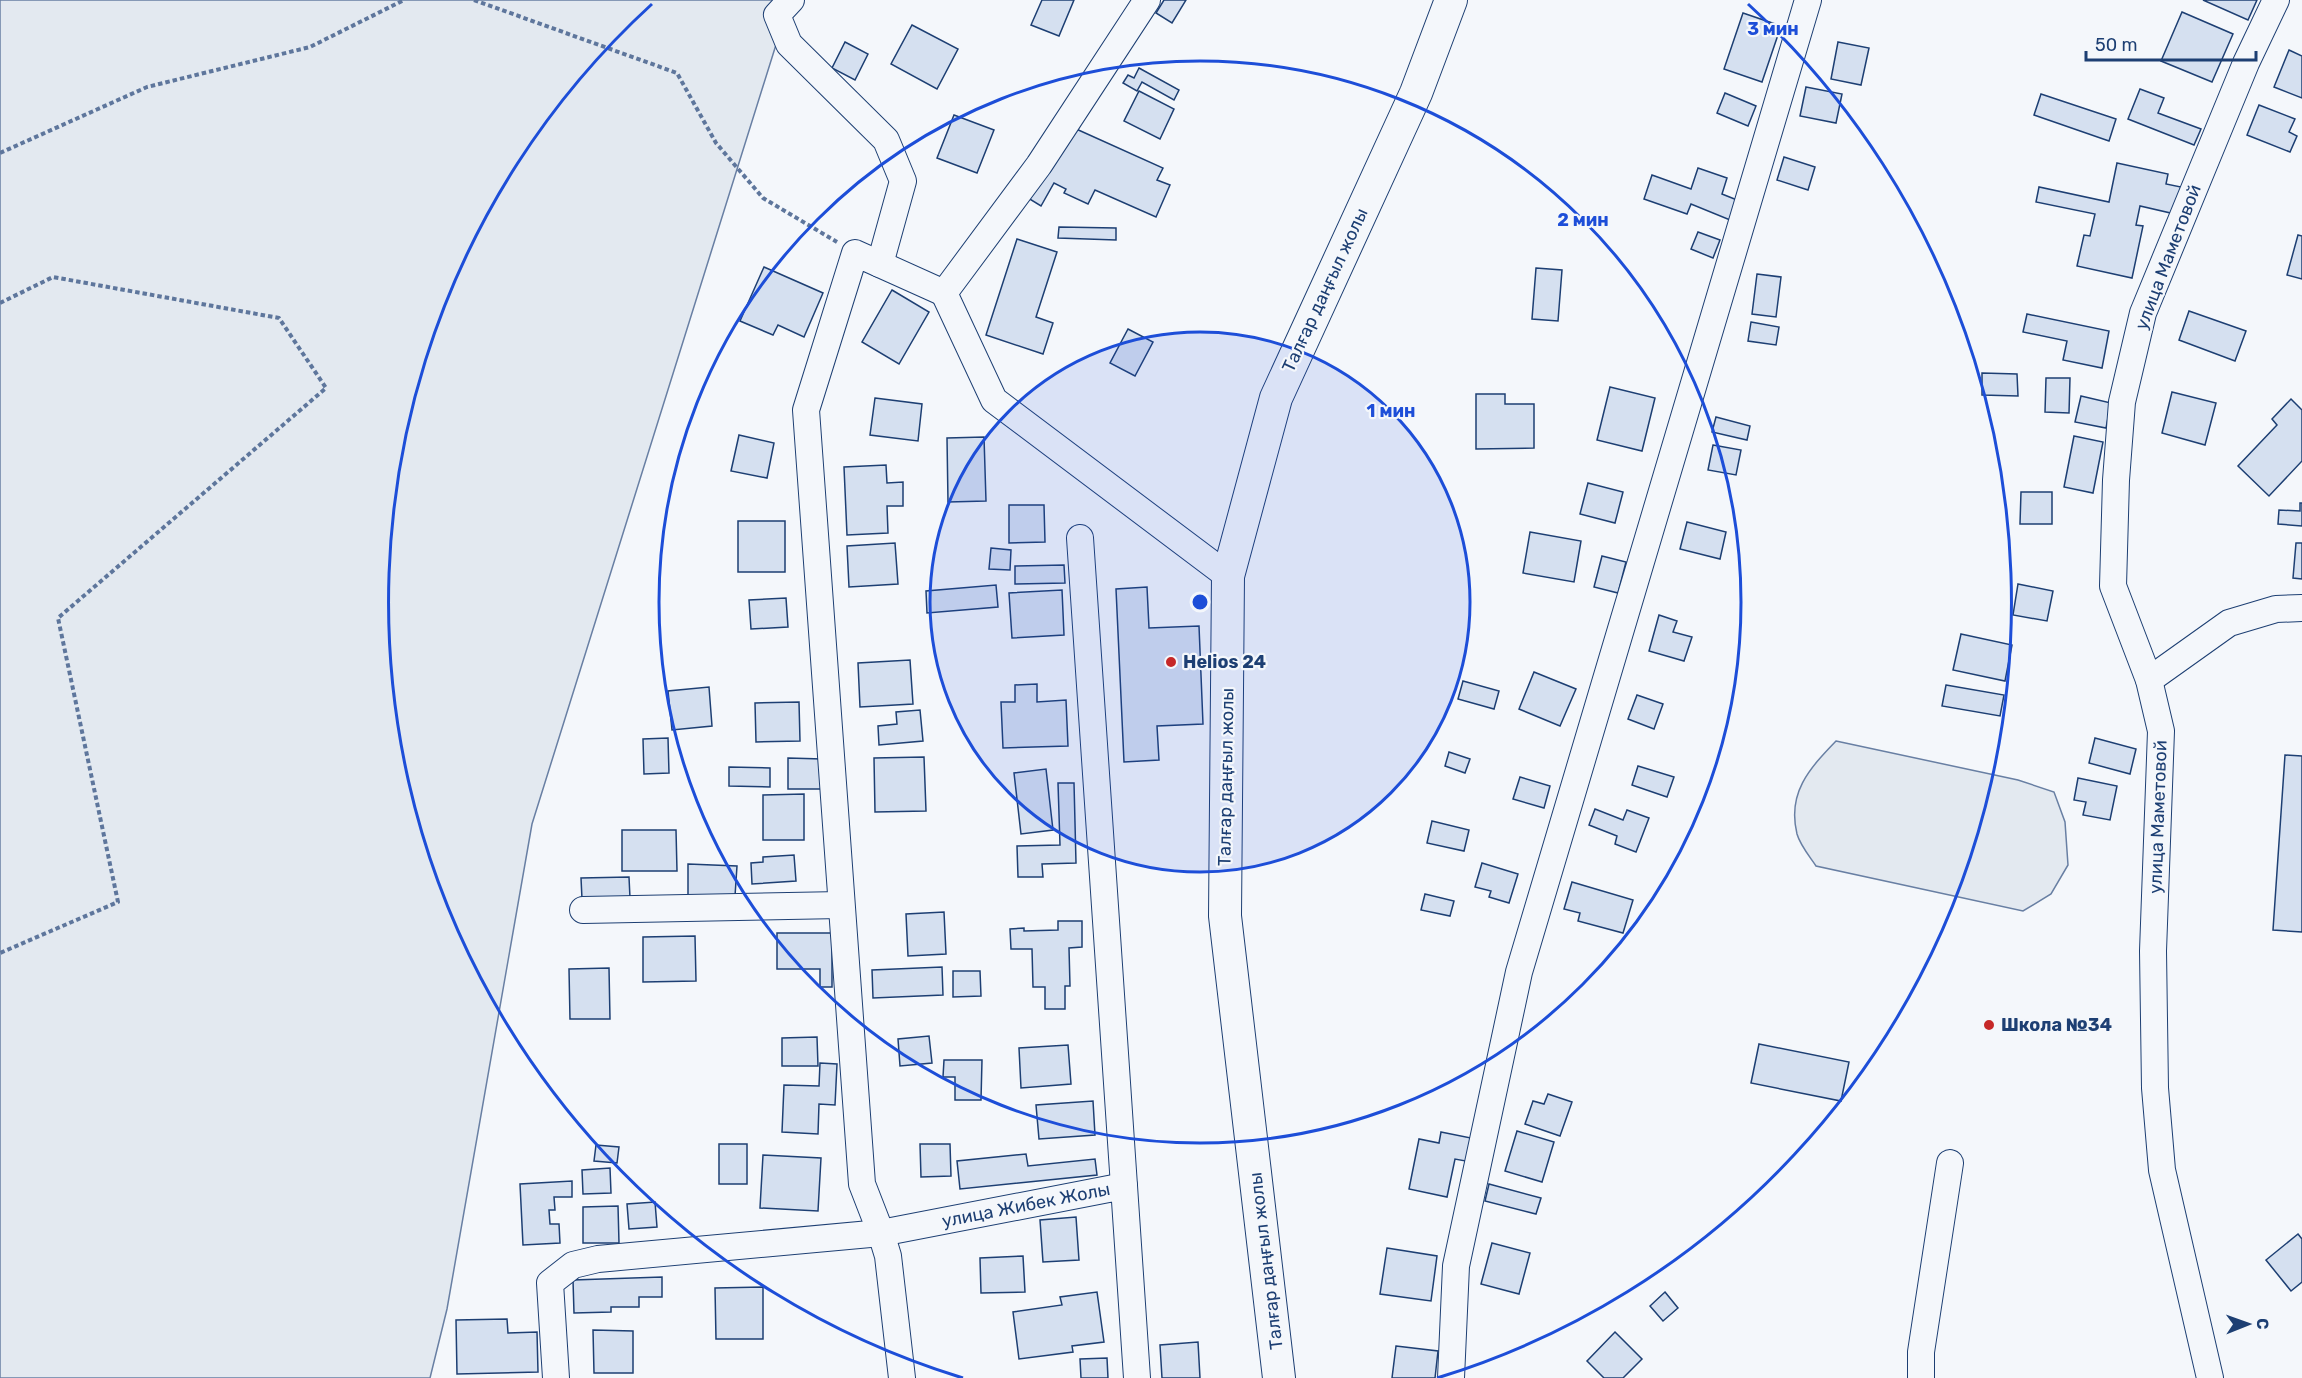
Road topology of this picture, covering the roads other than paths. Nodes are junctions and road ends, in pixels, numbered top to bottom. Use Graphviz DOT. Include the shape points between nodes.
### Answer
graph roads {
  1 [pos="791,0"];
  2 [pos="1146,0"];
  3 [pos="1451,0"];
  4 [pos="1808,0"];
  5 [pos="2276,0"];
  6 [pos="880,264"];
  7 [pos="944,293"];
  8 [pos="1080,538"];
  9 [pos="1228,576"];
  10 [pos="2302,608"];
  11 [pos="2149,680"];
  12 [pos="841,905"];
  13 [pos="583,910"];
  14 [pos="1950,1163"];
  15 [pos="1124,1186"];
  16 [pos="881,1233"];
  17 [pos="556,1378"];
  18 [pos="902,1378"];
  19 [pos="1137,1378"];
  20 [pos="1279,1378"];
  21 [pos="1451,1378"];
  22 [pos="1921,1378"];
  23 [pos="2210,1378"];
  1 -- 6 [label="street" via="777,15 789,45 886,140 903,181"];
  2 -- 7 [label="street" via="1039,165"];
  3 -- 9 [label="main road, Талғар даңғыл жолы" via="1416,93 1276,398"];
  4 -- 21 [label="street" via="1519,972 1456,1266"];
  5 -- 11 [label="street, улица Маметовой" via="2143,313 2122,402 2113,586"];
  6 -- 7 [label="street"];
  6 -- 12 [label="street" via="855,253 806,410"];
  7 -- 9 [label="street" via="994,400"];
  8 -- 15 [label="street"];
  9 -- 20 [label="main road, Талғар даңғыл жолы" via="1225,916"];
  10 -- 11 [label="street" via="2276,609 2229,623"];
  11 -- 23 [label="street, улица Маметовой" via="2161,731 2153,951 2158,1135 2162,1170"];
  12 -- 13 [label="street"];
  12 -- 16 [label="street" via="861,1184"];
  14 -- 22 [label="street" via="1921,1352"];
  15 -- 16 [label="street, улица Жибек Жолы"];
  15 -- 19 [label="street, улица Жибек Жолы"];
  16 -- 17 [label="street, улица Жибек Жолы" via="598,1259 573,1265 550,1283"];
  16 -- 18 [label="street" via="888,1256"];
}
